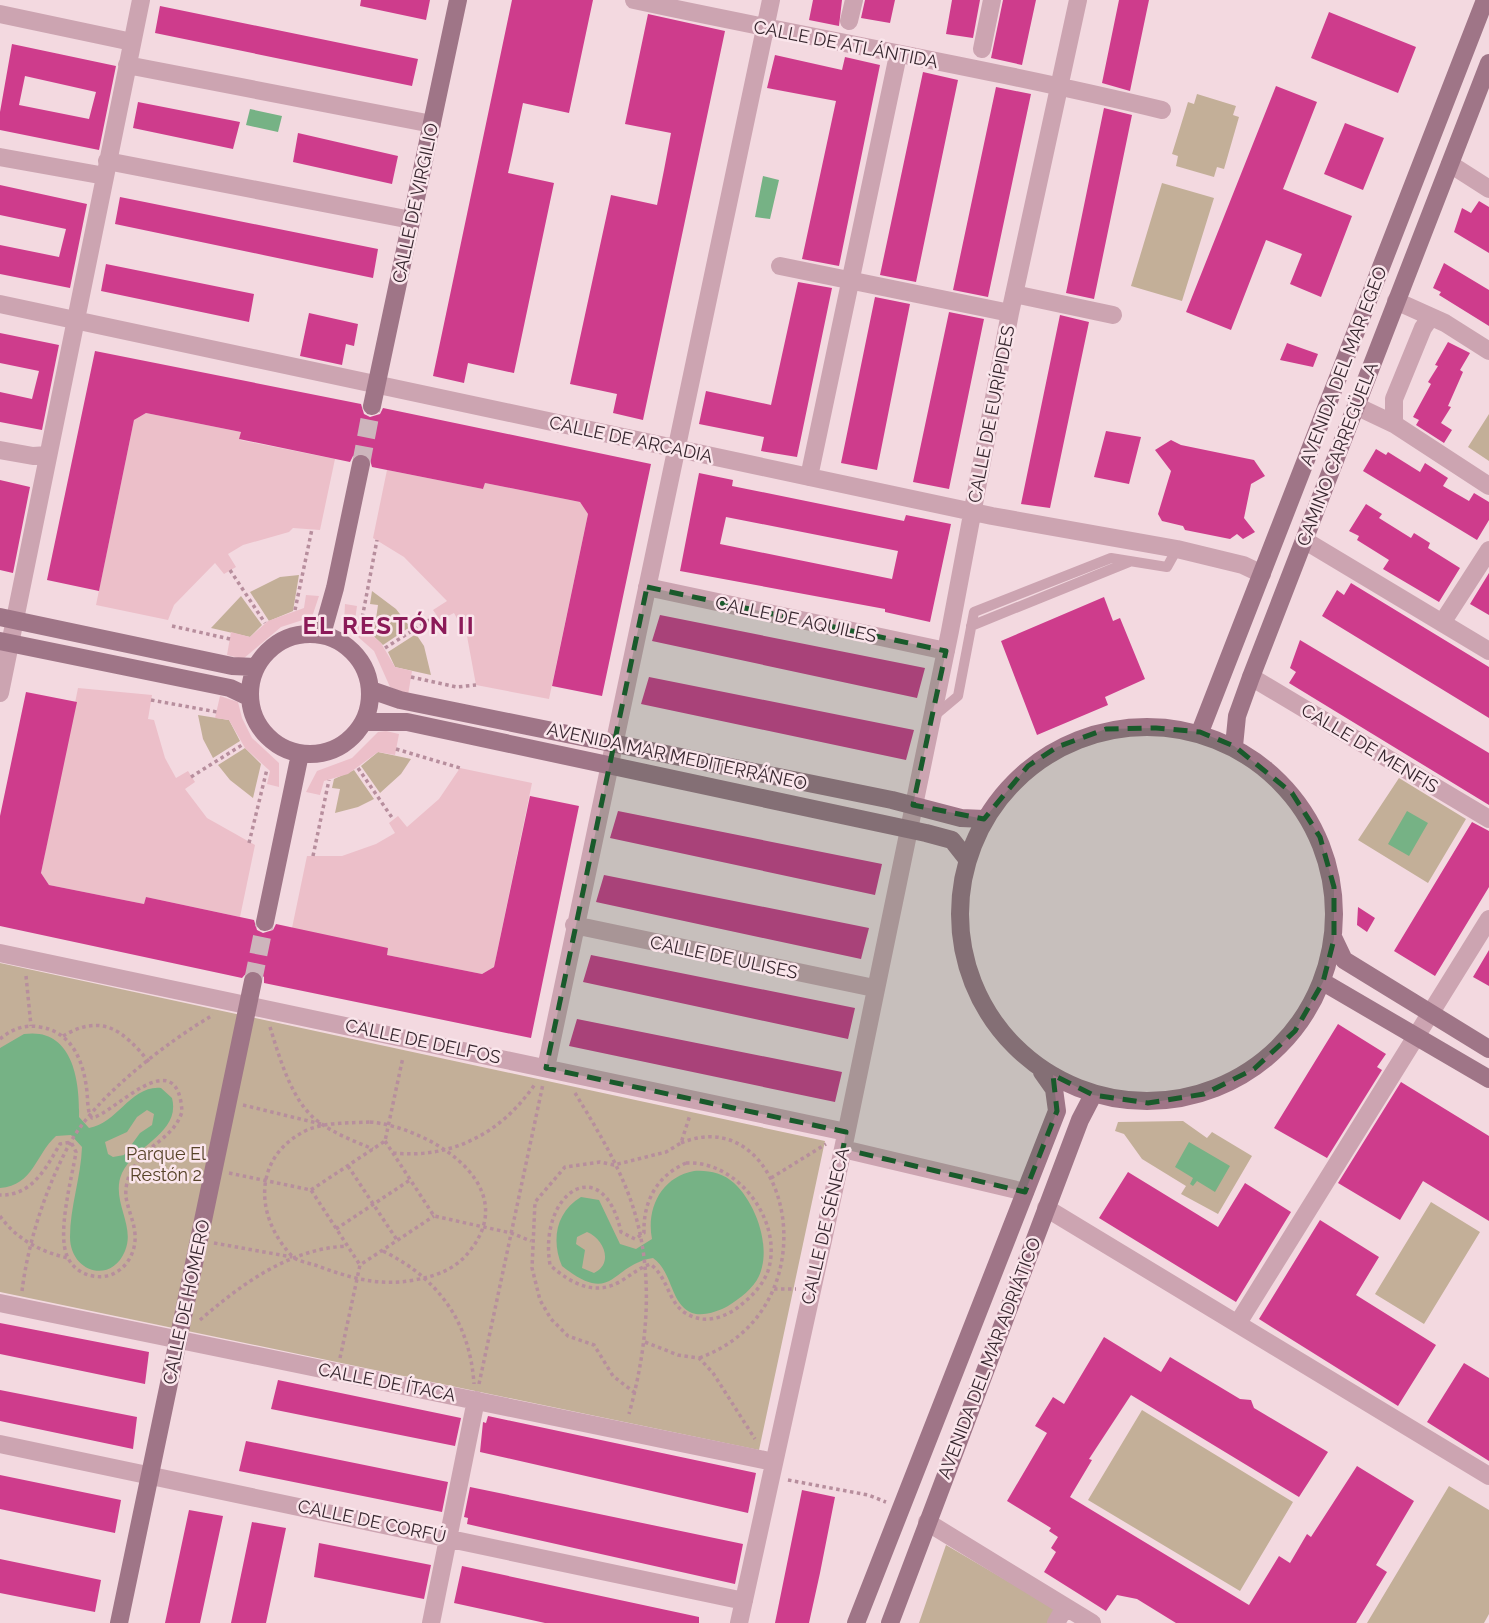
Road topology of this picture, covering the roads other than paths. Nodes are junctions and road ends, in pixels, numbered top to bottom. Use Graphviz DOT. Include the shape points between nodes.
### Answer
graph roads {
  1 [pos="1,0"];
  2 [pos="141,0"];
  3 [pos="457,0"];
  4 [pos="634,0"];
  5 [pos="771,0"];
  6 [pos="854,0"];
  7 [pos="992,0"];
  8 [pos="1077,0"];
  9 [pos="1485,0"];
  10 [pos="0,7"];
  11 [pos="0,14"];
  12 [pos="849,21"];
  13 [pos="765,28"];
  14 [pos="132,42"];
  15 [pos="982,49"];
  16 [pos="898,55"];
  17 [pos="1489,63"];
  18 [pos="127,65"];
  19 [pos="1059,85"];
  20 [pos="1162,110"];
  21 [pos="432,124"];
  22 [pos="0,157"];
  23 [pos="1450,164"];
  24 [pos="106,168"];
  25 [pos="1489,189"];
  26 [pos="411,220"];
  27 [pos="780,265"];
  28 [pos="852,280"];
  29 [pos="1014,294"];
  30 [pos="1396,301"];
  31 [pos="0,304"];
  32 [pos="1010,313"];
  33 [pos="1113,315"];
  34 [pos="1430,318"];
  35 [pos="75,320"];
  36 [pos="1489,351"];
  37 [pos="378,384"];
  38 [pos="372,406"];
  39 [pos="1356,406"];
  40 [pos="1394,424"];
  41 [pos="676,448"];
  42 [pos="0,450"];
  43 [pos="48,455"];
  44 [pos="360,464"];
  45 [pos="808,477"];
  46 [pos="1489,486"];
  47 [pos="973,512"];
  48 [pos="1304,540"];
  49 [pos="1177,549"];
  50 [pos="1489,550"];
  51 [pos="1262,574"];
  52 [pos="647,587"];
  53 [pos="1442,623"];
  54 [pos="8,631"];
  55 [pos="322,634"];
  56 [pos="946,651"];
  57 [pos="1489,651"];
  58 [pos="255,667"];
  59 [pos="1251,677"];
  60 [pos="371,690"];
  61 [pos="0,693"];
  62 [pos="249,697"];
  63 [pos="931,719"];
  64 [pos="365,722"];
  65 [pos="1200,732"];
  66 [pos="1234,746"];
  67 [pos="300,754"];
  68 [pos="611,754"];
  69 [pos="913,805"];
  70 [pos="984,819"];
  71 [pos="1489,819"];
  72 [pos="908,829"];
  73 [pos="967,859"];
  74 [pos="1489,919"];
  75 [pos="265,922"];
  76 [pos="574,925"];
  77 [pos="1334,939"];
  78 [pos="0,953"];
  79 [pos="253,981"];
  80 [pos="1323,982"];
  81 [pos="874,988"];
  82 [pos="256,1007"];
  83 [pos="1429,1013"];
  84 [pos="1416,1035"];
  85 [pos="1489,1049"];
  86 [pos="546,1068"];
  87 [pos="1040,1069"];
  88 [pos="1489,1079"];
  89 [pos="1093,1095"];
  90 [pos="845,1141"];
  91 [pos="1025,1192"];
  92 [pos="1046,1208"];
  93 [pos="0,1303"];
  94 [pos="1238,1323"];
  95 [pos="177,1340"];
  96 [pos="476,1400"];
  97 [pos="0,1444"];
  98 [pos="768,1460"];
  99 [pos="150,1473"];
  100 [pos="1489,1476"];
  101 [pos="927,1522"];
  102 [pos="449,1537"];
  103 [pos="744,1601"];
  104 [pos="1065,1607"];
  105 [pos="119,1623"];
  106 [pos="431,1623"];
  107 [pos="739,1623"];
  108 [pos="856,1623"];
  109 [pos="890,1623"];
  110 [pos="1056,1623"];
  111 [pos="1092,1623"];
  1 -- 10 [label="street"];
  2 -- 14 [label="street"];
  3 -- 21 [label="street, CALLE DE VIRGILIO"];
  4 -- 13 [label="street, CALLE DE ATLÁNTIDA"];
  5 -- 13 [label="street"];
  6 -- 12 [label="street"];
  7 -- 15 [label="street"];
  8 -- 19 [label="street, CALLE DE EURÍPIDES"];
  9 -- 51 [label="street, AVENIDA DEL MAR EGEO"];
  11 -- 14 [label="street"];
  13 -- 16 [label="street, CALLE DE ATLÁNTIDA"];
  13 -- 41 [label="street"];
  14 -- 18 [label="street"];
  16 -- 19 [label="street, CALLE DE ATLÁNTIDA"];
  16 -- 28 [label="street"];
  17 -- 23 [label="street"];
  18 -- 21 [label="street"];
  18 -- 24 [label="street"];
  19 -- 20 [label="street, CALLE DE ATLÁNTIDA"];
  19 -- 29 [label="street, CALLE DE EURÍPIDES"];
  21 -- 26 [label="street, CALLE DE VIRGILIO"];
  22 -- 24 [label="street"];
  23 -- 25 [label="street"];
  23 -- 30 [label="street, CAMINO CARREGÜELA"];
  24 -- 26 [label="street"];
  24 -- 35 [label="street"];
  26 -- 37 [label="street, CALLE DE VIRGILIO"];
  27 -- 28 [label="street"];
  28 -- 32 [label="street"];
  28 -- 45 [label="street"];
  29 -- 32 [label="street, CALLE DE EURÍPIDES"];
  29 -- 33 [label="street"];
  30 -- 34 [label="street"];
  30 -- 39 [label="street, CAMINO CARREGÜELA"];
  31 -- 35 [label="street, CALLE DE ARCADIA"];
  32 -- 47 [label="street, CALLE DE EURÍPIDES"];
  34 -- 36 [label="street"];
  34 -- 40 [label="street" via="1394,399"];
  35 -- 37 [label="street, CALLE DE ARCADIA"];
  35 -- 43 [label="street"];
  37 -- 38 [label="street, CALLE DE VIRGILIO"];
  37 -- 41 [label="street, CALLE DE ARCADIA"];
  39 -- 40 [label="street"];
  39 -- 48 [label="street, CAMINO CARREGÜELA"];
  40 -- 46 [label="street"];
  41 -- 45 [label="street, CALLE DE ARCADIA"];
  41 -- 52 [label="street"];
  42 -- 43 [label="street"];
  43 -- 54 [label="street"];
  44 -- 55 [label="street"];
  45 -- 47 [label="street, CALLE DE ARCADIA"];
  47 -- 49 [label="street, CALLE DE ARCADIA"];
  47 -- 56 [label="street, CALLE DE EURÍPIDES"];
  48 -- 53 [label="street"];
  48 -- 59 [label="street, CAMINO CARREGÜELA"];
  49 -- 51 [label="street, CALLE DE ARCADIA"];
  49 -- 63 [label="lane" via="1167,567 1129,562 971,626 958,696"];
  50 -- 53 [label="street"];
  51 -- 65 [label="street, AVENIDA DEL MAR EGEO"];
  52 -- 56 [label="street, CALLE DE AQUILES"];
  52 -- 68 [label="street"];
  53 -- 57 [label="street"];
  54 -- 58 [label="street"];
  54 -- 61 [label="street"];
  54 -- 62 [label="street" via="230,688"];
  55 -- 58 [label="street" via="295,634 271,646"];
  55 -- 60 [label="street" via="346,644 363,664"];
  56 -- 63 [label="street, CALLE DE EURÍPIDES"];
  58 -- 62 [label="street"];
  59 -- 66 [label="street, CAMINO CARREGÜELA" via="1237,716"];
  59 -- 71 [label="street, CALLE DE MENFIS"];
  60 -- 64 [label="street"];
  60 -- 68 [label="street, AVENIDA MAR MEDITERRÁNEO"];
  62 -- 67 [label="street" via="252,713 270,740"];
  63 -- 69 [label="street, CALLE DE EURÍPIDES"];
  64 -- 67 [label="street" via="338,748"];
  64 -- 68 [label="street, AVENIDA MAR MEDITERRÁNEO" via="407,722"];
  65 -- 66 [label="street"];
  65 -- 70 [label="street" via="1106,729 1057,747 1028,766"];
  66 -- 77 [label="street" via="1292,793 1320,837 1334,887"];
  67 -- 75 [label="street"];
  68 -- 69 [label="street, AVENIDA MAR MEDITERRÁNEO"];
  68 -- 72 [label="street, AVENIDA MAR MEDITERRÁNEO"];
  68 -- 76 [label="street"];
  69 -- 70 [label="street, AVENIDA MAR MEDITERRÁNEO"];
  69 -- 72 [label="street, CALLE DE EURÍPIDES"];
  70 -- 73 [label="street"];
  72 -- 73 [label="street, AVENIDA MAR MEDITERRÁNEO" via="952,841"];
  72 -- 81 [label="street, CALLE DE SÉNECA"];
  73 -- 87 [label="street" via="959,918 969,976 997,1028"];
  74 -- 83 [label="street"];
  76 -- 81 [label="street, CALLE DE ULISES"];
  76 -- 86 [label="street"];
  77 -- 80 [label="street"];
  77 -- 83 [label="street" via="1344,960"];
  78 -- 82 [label="street, CALLE DE DELFOS"];
  79 -- 82 [label="street, CALLE DE HOMERO"];
  80 -- 84 [label="street"];
  80 -- 89 [label="street" via="1295,1031 1254,1069 1204,1094 1148,1103"];
  81 -- 90 [label="street, CALLE DE SÉNECA"];
  82 -- 86 [label="street, CALLE DE DELFOS"];
  82 -- 95 [label="street, CALLE DE HOMERO" via="228,1101"];
  83 -- 84 [label="street"];
  83 -- 85 [label="street"];
  84 -- 88 [label="street"];
  84 -- 94 [label="street"];
  86 -- 90 [label="street, CALLE DE DELFOS" via="693,1100"];
  87 -- 89 [label="street"];
  87 -- 91 [label="street, AVENIDA DEL MAR ADRIÁTICO" via="1054,1089 1057,1111"];
  89 -- 92 [label="street, AVENIDA DEL MAR ADRIÁTICO"];
  90 -- 91 [label="street, CALLE DE DELFOS"];
  90 -- 98 [label="street, CALLE DE SÉNECA"];
  91 -- 108 [label="street, AVENIDA DEL MAR ADRIÁTICO"];
  92 -- 94 [label="street"];
  92 -- 101 [label="street, AVENIDA DEL MAR ADRIÁTICO"];
  93 -- 95 [label="street, CALLE DE ÍTACA"];
  94 -- 100 [label="street"];
  95 -- 96 [label="street, CALLE DE ÍTACA"];
  95 -- 99 [label="street, CALLE DE HOMERO"];
  96 -- 98 [label="street, CALLE DE ÍTACA"];
  96 -- 102 [label="street"];
  97 -- 99 [label="street, CALLE DE CORFÚ"];
  98 -- 103 [label="street, CALLE DE SÉNECA"];
  99 -- 102 [label="street, CALLE DE CORFÚ"];
  99 -- 105 [label="street, CALLE DE HOMERO"];
  101 -- 104 [label="street"];
  101 -- 109 [label="street, AVENIDA DEL MAR ADRIÁTICO"];
  102 -- 103 [label="street, CALLE DE CORFÚ"];
  102 -- 106 [label="street"];
  103 -- 107 [label="street, CALLE DE SÉNECA"];
  104 -- 110 [label="street"];
  104 -- 111 [label="street"];
}
